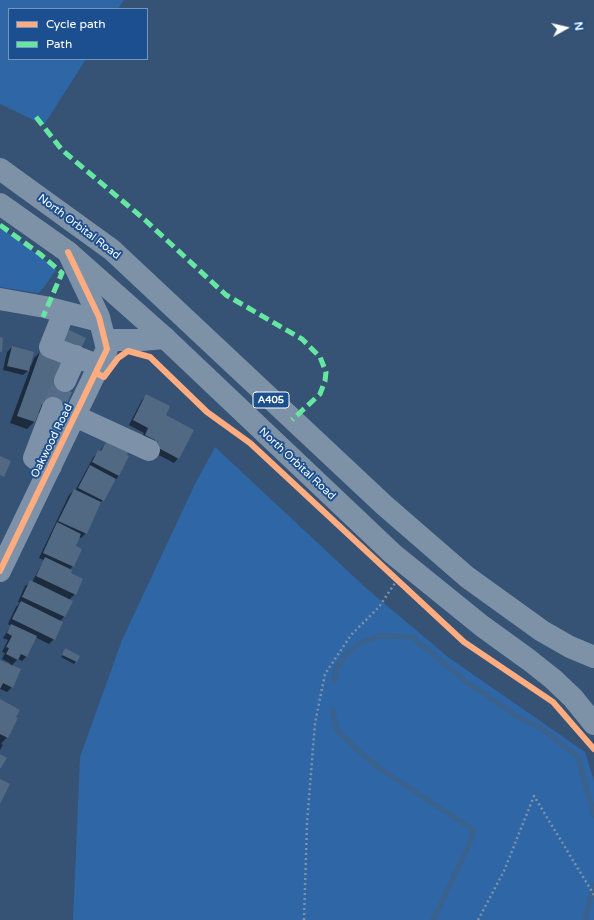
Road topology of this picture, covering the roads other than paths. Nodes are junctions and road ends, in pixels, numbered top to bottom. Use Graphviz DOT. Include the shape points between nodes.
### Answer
graph roads {
  1 [pos="0,169"];
  2 [pos="0,204"];
  3 [pos="68,252"];
  4 [pos="0,299"];
  5 [pos="64,312"];
  6 [pos="99,317"];
  7 [pos="165,338"];
  8 [pos="106,340"];
  9 [pos="76,356"];
  10 [pos="100,366"];
  11 [pos="65,381"];
  12 [pos="53,408"];
  13 [pos="75,416"];
  14 [pos="149,450"];
  15 [pos="51,466"];
  16 [pos="0,571"];
  17 [pos="594,657"];
  18 [pos="594,724"];
  1 -- 17 [label="highway, North Orbital Road / A405" via="112,250 384,505 467,577 542,631"];
  2 -- 3 [label="highway, North Orbital Road / A405"];
  3 -- 6 [label="street, Oakwood Road"];
  3 -- 7 [label="highway, North Orbital Road / A405"];
  4 -- 5 [label="street" via="16,300"];
  5 -- 6 [label="street" via="92,319"];
  5 -- 9 [label="street" via="50,347"];
  6 -- 8 [label="street, Oakwood Road"];
  7 -- 8 [label="street"];
  7 -- 18 [label="highway, North Orbital Road / A405" via="393,554 553,679"];
  8 -- 10 [label="street, Oakwood Road" via="107,349"];
  9 -- 10 [label="street"];
  9 -- 11 [label="street"];
  10 -- 13 [label="street, Oakwood Road"];
  12 -- 15 [label="street" via="34,458"];
  13 -- 14 [label="street"];
  13 -- 15 [label="street, Oakwood Road"];
  15 -- 16 [label="street, Oakwood Road"];
}
